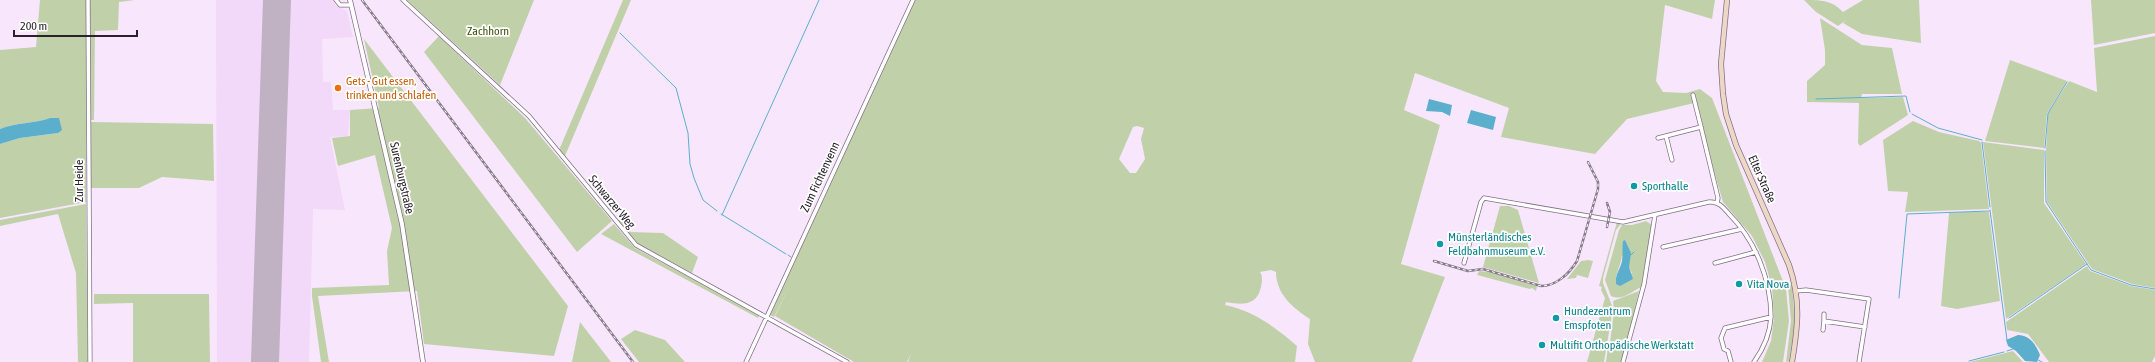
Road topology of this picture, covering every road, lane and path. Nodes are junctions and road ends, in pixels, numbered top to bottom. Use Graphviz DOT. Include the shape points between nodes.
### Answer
graph roads {
  1 [pos="88,0"];
  2 [pos="336,0"];
  3 [pos="403,0"];
  4 [pos="913,0"];
  5 [pos="1727,0"];
  6 [pos="351,2"];
  7 [pos="1693,95"];
  8 [pos="1701,127"];
  9 [pos="1666,136"];
  10 [pos="1658,138"];
  11 [pos="1672,160"];
  12 [pos="1717,203"];
  13 [pos="1655,215"];
  14 [pos="1742,228"];
  15 [pos="1664,247"];
  16 [pos="1756,252"];
  17 [pos="1715,262"];
  18 [pos="1464,263"];
  19 [pos="1796,291"];
  20 [pos="1824,314"];
  21 [pos="766,316"];
  22 [pos="1771,317"];
  23 [pos="1824,321"];
  24 [pos="1865,327"];
  25 [pos="1823,330"];
  26 [pos="90,362"];
  27 [pos="423,362"];
  28 [pos="746,362"];
  29 [pos="848,362"];
  30 [pos="1623,362"];
  31 [pos="1731,362"];
  32 [pos="1754,362"];
  33 [pos="1792,362"];
  34 [pos="1859,362"];
  1 -- 26 [label="street, Zur Heide"];
  2 -- 6 [label="street" via="340,5"];
  3 -- 21 [label="street, Schwarzer Weg" via="529,116 636,245"];
  4 -- 21 [label="street, Zum Fichtenvenn"];
  5 -- 19 [label="main road, Elter Straße" via="1721,69 1726,114 1736,146 1789,265"];
  6 -- 27 [label="street, Surenburgstraße" via="402,224"];
  7 -- 8 [label="street"];
  8 -- 9 [label="street"];
  8 -- 12 [label="street" via="1718,198"];
  9 -- 10 [label="street"];
  9 -- 11 [label="street"];
  12 -- 13 [label="street" via="1708,202"];
  12 -- 14 [label="street"];
  13 -- 18 [label="street" via="1623,222 1484,198"];
  13 -- 30 [label="street" via="1644,284"];
  14 -- 15 [label="street"];
  14 -- 16 [label="street"];
  16 -- 17 [label="street"];
  16 -- 22 [label="street" via="1766,281"];
  19 -- 24 [label="street" via="1806,290 1869,299"];
  19 -- 33 [label="main road, Elter Straße" via="1798,315"];
  20 -- 23 [label="street"];
  21 -- 28 [label="street, Zum Fichtenvenn"];
  21 -- 29 [label="street, Schwarzer Weg"];
  22 -- 31 [label="street" via="1725,328 1722,338"];
  22 -- 32 [label="street" via="1765,344"];
  23 -- 24 [label="street"];
  23 -- 25 [label="street"];
  24 -- 34 [label="street"];
}
